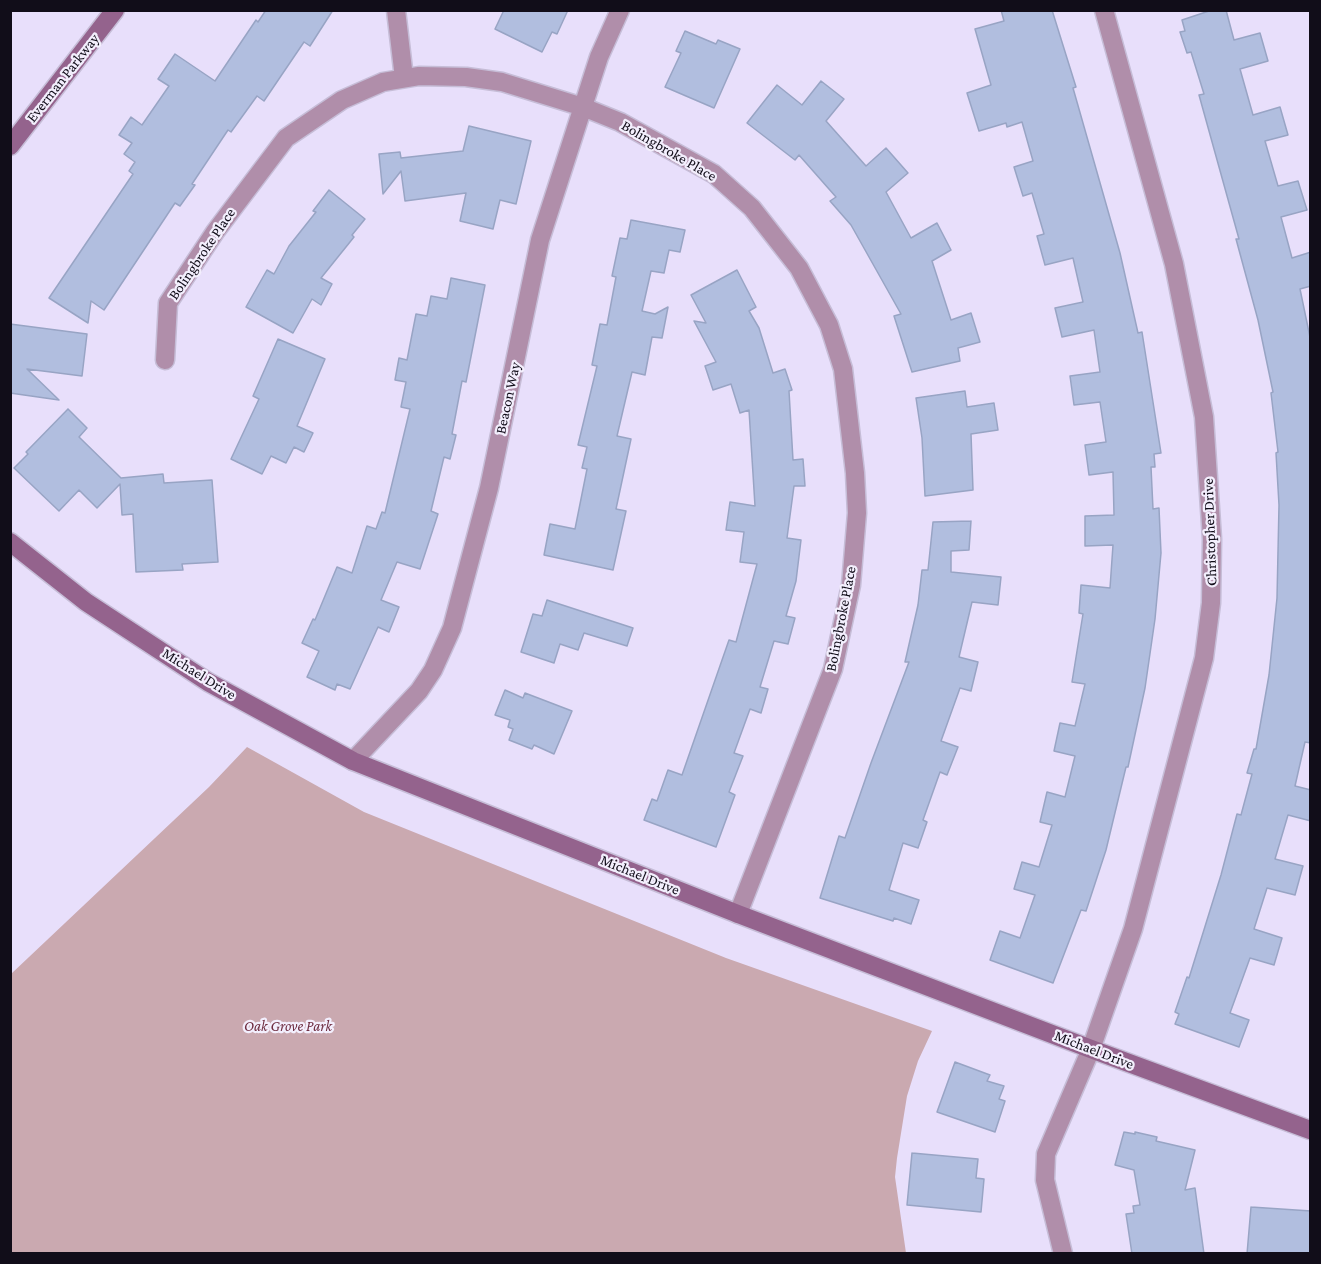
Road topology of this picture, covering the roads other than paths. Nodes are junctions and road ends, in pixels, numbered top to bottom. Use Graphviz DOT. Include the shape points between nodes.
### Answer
graph roads {
  1 [pos="115,10"];
  2 [pos="396,10"];
  3 [pos="620,10"];
  4 [pos="1104,10"];
  5 [pos="404,78"];
  6 [pos="583,107"];
  7 [pos="10,146"];
  8 [pos="165,360"];
  9 [pos="10,542"];
  10 [pos="354,761"];
  11 [pos="738,914"];
  12 [pos="1091,1049"];
  13 [pos="1311,1130"];
  14 [pos="1063,1254"];
  1 -- 7 [label="street, Everman Parkway"];
  2 -- 5 [label="street"];
  3 -- 6 [label="street, Beacon Way"];
  4 -- 12 [label="street, Christopher Drive" via="1174,264 1204,417 1212,581 1201,669 1133,929"];
  5 -- 6 [label="street, Bolingbroke Place" via="466,77 502,82"];
  5 -- 8 [label="street, Bolingbroke Place" via="383,82 342,100 286,138 215,232 168,303"];
  6 -- 10 [label="street, Beacon Way" via="540,240 489,488 452,628 419,691"];
  6 -- 11 [label="street, Bolingbroke Place" via="620,122 714,174 752,208 799,267 830,325 843,369 857,513 851,585 833,669"];
  9 -- 10 [label="street, Michael Drive" via="86,602 208,682"];
  10 -- 11 [label="street, Michael Drive"];
  11 -- 12 [label="street, Michael Drive"];
  12 -- 13 [label="street, Michael Drive"];
  12 -- 14 [label="street, Christopher Drive" via="1047,1154 1045,1180"];
}
